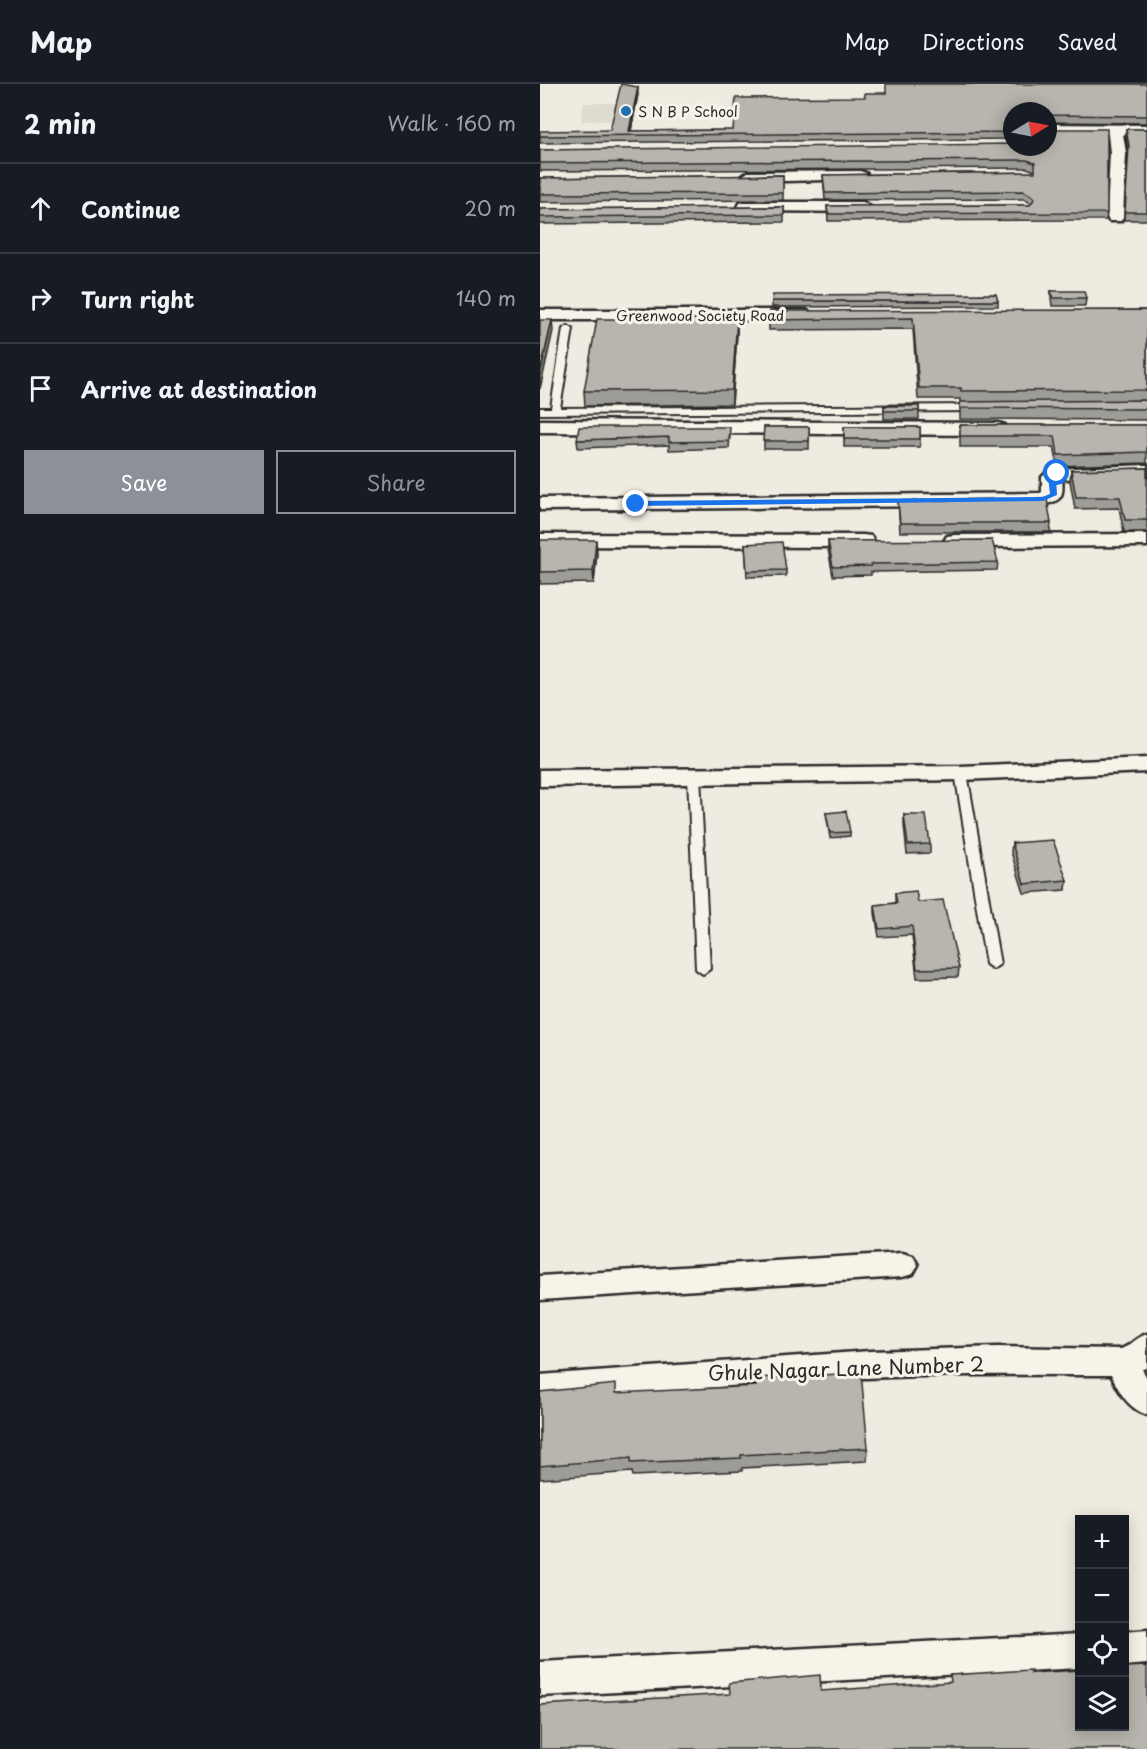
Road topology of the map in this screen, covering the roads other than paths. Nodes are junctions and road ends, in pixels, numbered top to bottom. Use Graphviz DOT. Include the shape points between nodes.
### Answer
graph roads {
  1 [pos="1057,129"];
  2 [pos="1115,130"];
  3 [pos="1147,130"];
  4 [pos="791,157"];
  5 [pos="789,176"];
  6 [pos="872,176"];
  7 [pos="730,177"];
  8 [pos="729,207"];
  9 [pos="788,207"];
  10 [pos="882,207"];
  11 [pos="1115,217"];
  12 [pos="540,315"];
  13 [pos="822,315"];
  14 [pos="568,329"];
  15 [pos="993,407"];
  16 [pos="540,411"];
  17 [pos="555,411"];
  18 [pos="540,426"];
  19 [pos="1016,429"];
  20 [pos="1147,471"];
  21 [pos="540,504"];
  22 [pos="540,540"];
  23 [pos="1147,540"];
  24 [pos="881,541"];
  25 [pos="938,541"];
  26 [pos="1147,765"];
  27 [pos="962,773"];
  28 [pos="694,776"];
  29 [pos="540,778"];
  30 [pos="993,964"];
  31 [pos="703,969"];
  32 [pos="902,1265"];
  33 [pos="540,1288"];
  34 [pos="1134,1355"];
  35 [pos="540,1389"];
  36 [pos="1147,1401"];
  37 [pos="1147,1647"];
  38 [pos="1129,1649"];
  39 [pos="1075,1651"];
  40 [pos="540,1679"];
  1 -- 2 [label="street"];
  2 -- 3 [label="street"];
  2 -- 11 [label="street"];
  4 -- 5 [label="street"];
  5 -- 6 [label="street"];
  5 -- 7 [label="street"];
  5 -- 9 [label="street"];
  8 -- 9 [label="street"];
  9 -- 10 [label="street"];
  12 -- 13 [label="street, Greenwood Society Road"];
  14 -- 17 [label="lane"];
  15 -- 17 [label="lane"];
  16 -- 17 [label="lane"];
  18 -- 19 [label="street"];
  20 -- 21 [label="street" via="1057,473 1052,477 1053,495 1043,499"];
  22 -- 24 [label="street"];
  23 -- 25 [label="street"];
  26 -- 27 [label="street"];
  27 -- 28 [label="street"];
  27 -- 30 [label="lane"];
  28 -- 29 [label="street"];
  28 -- 31 [label="lane"];
  32 -- 33 [label="street"];
  34 -- 35 [label="street, Ghule Nagar Lane Number 2" via="703,1374"];
  34 -- 36 [label="street" via="1133,1385"];
  37 -- 38 [label="street"];
  39 -- 40 [label="street"];
}
